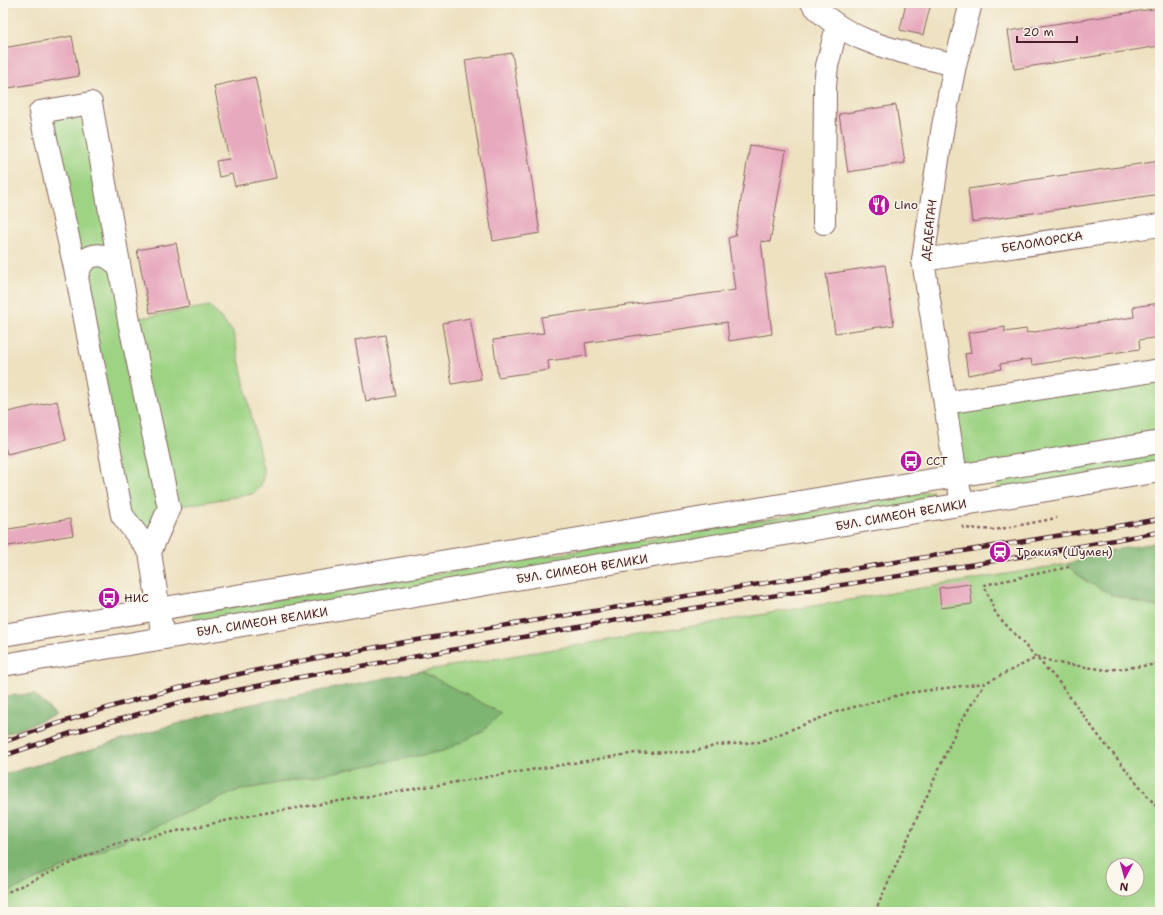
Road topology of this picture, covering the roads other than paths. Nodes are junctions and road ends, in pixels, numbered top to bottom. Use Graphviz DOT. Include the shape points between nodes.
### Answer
graph roads {
  1 [pos="812,3"];
  2 [pos="971,3"];
  3 [pos="837,26"];
  4 [pos="955,65"];
  5 [pos="824,223"];
  6 [pos="1160,225"];
  7 [pos="923,260"];
  8 [pos="119,268"];
  9 [pos="77,277"];
  10 [pos="1160,370"];
  11 [pos="945,403"];
  12 [pos="1160,442"];
  13 [pos="1160,471"];
  14 [pos="956,476"];
  15 [pos="963,505"];
  16 [pos="150,552"];
  17 [pos="160,609"];
  18 [pos="3,635"];
  19 [pos="163,638"];
  20 [pos="3,665"];
  1 -- 3 [label="main road"];
  2 -- 4 [label="main road, ДЕДЕАГАЧ"];
  3 -- 4 [label="main road" via="868,42"];
  3 -- 5 [label="main road" via="825,86"];
  4 -- 7 [label="main road, ДЕДЕАГАЧ"];
  6 -- 7 [label="main road, БЕЛОМОРСКА"];
  7 -- 11 [label="main road, ДЕДЕАГАЧ"];
  8 -- 9 [label="main road" via="112,259 96,255 81,264"];
  8 -- 9 [label="main road" via="91,103 40,112"];
  8 -- 16 [label="main road" via="169,508"];
  9 -- 16 [label="main road" via="122,515"];
  10 -- 11 [label="main road"];
  11 -- 14 [label="main road, ДЕДЕАГАЧ"];
  12 -- 14 [label="main road"];
  13 -- 15 [label="main road, БУЛ. СИМЕОН ВЕЛИКИ"];
  14 -- 15 [label="main road, ДЕДЕАГАЧ"];
  14 -- 17 [label="main road"];
  15 -- 19 [label="main road, БУЛ. СИМЕОН ВЕЛИКИ"];
  16 -- 17 [label="main road"];
  17 -- 18 [label="main road"];
  17 -- 19 [label="main road"];
  19 -- 20 [label="main road, БУЛ. СИМЕОН ВЕЛИКИ"];
}
